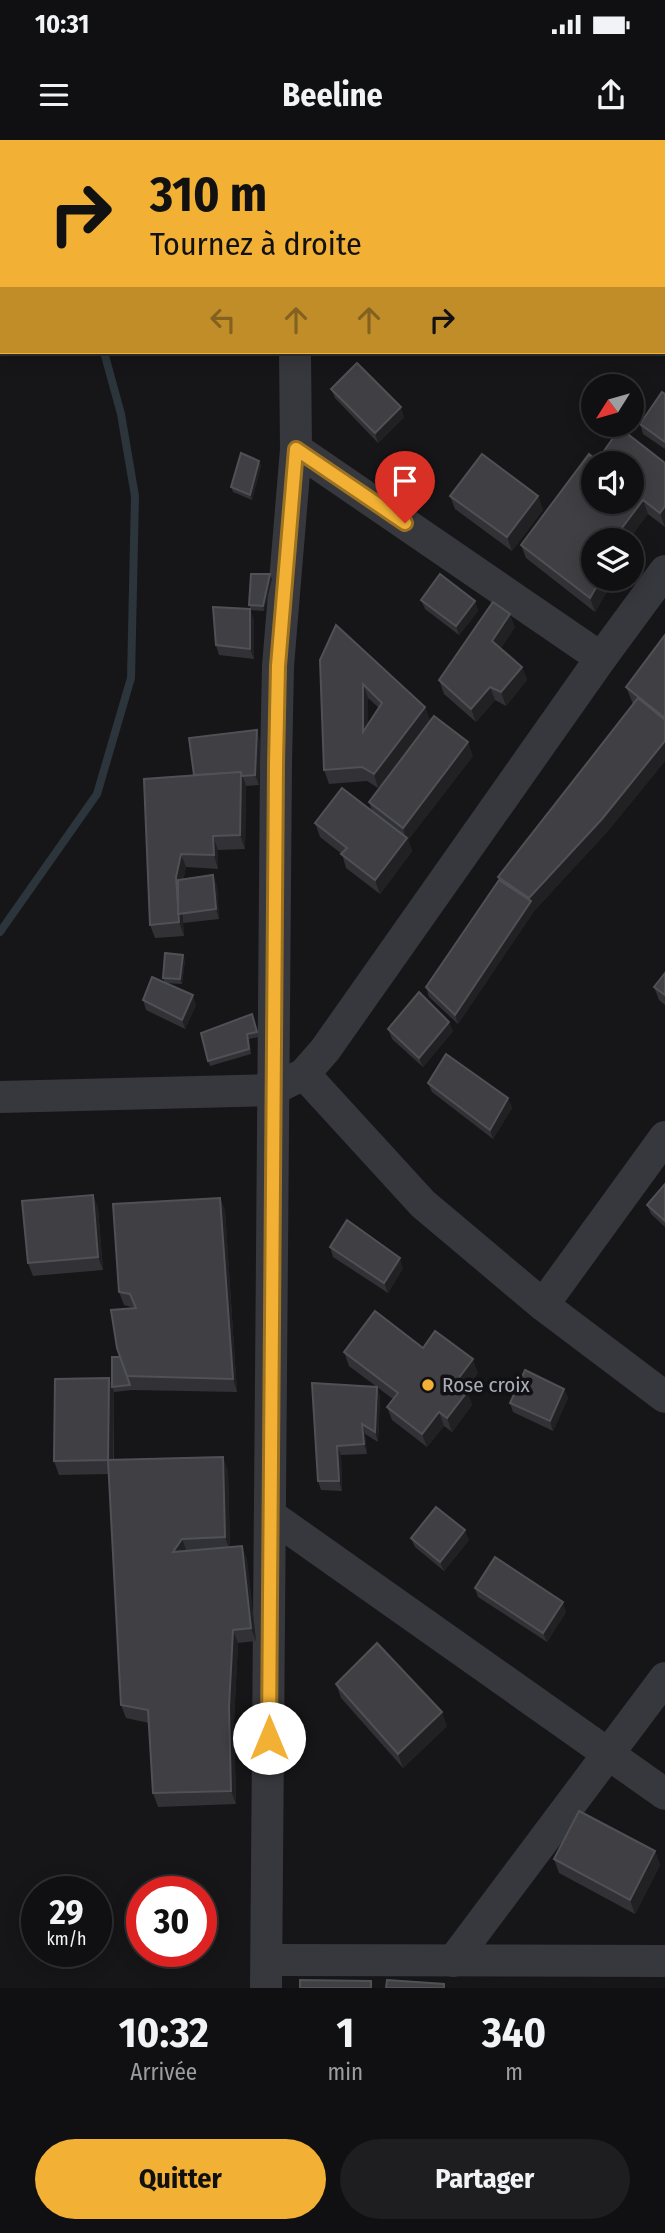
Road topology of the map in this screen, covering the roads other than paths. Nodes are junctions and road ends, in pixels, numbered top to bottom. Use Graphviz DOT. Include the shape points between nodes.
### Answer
graph roads {
  1 [pos="295,354"];
  2 [pos="296,449"];
  3 [pos="665,571"];
  4 [pos="601,658"];
  5 [pos="304,1074"];
  6 [pos="272,1090"];
  7 [pos="0,1097"];
  8 [pos="665,1137"];
  9 [pos="543,1305"];
  10 [pos="665,1397"];
  11 [pos="270,1515"];
  12 [pos="665,1678"];
  13 [pos="608,1753"];
  14 [pos="665,1794"];
  15 [pos="453,1961"];
  16 [pos="665,1961"];
  17 [pos="267,1974"];
  1 -- 2 [label="street"];
  2 -- 4 [label="street"];
  2 -- 6 [label="street" via="278,666"];
  3 -- 4 [label="street"];
  4 -- 5 [label="street"];
  5 -- 6 [label="street"];
  5 -- 9 [label="street" via="423,1204"];
  6 -- 7 [label="street"];
  6 -- 11 [label="street"];
  8 -- 9 [label="street"];
  9 -- 10 [label="street"];
  11 -- 13 [label="street"];
  11 -- 17 [label="street"];
  12 -- 13 [label="street"];
  13 -- 14 [label="street"];
  13 -- 15 [label="street"];
  15 -- 16 [label="street"];
  15 -- 17 [label="street"];
}
